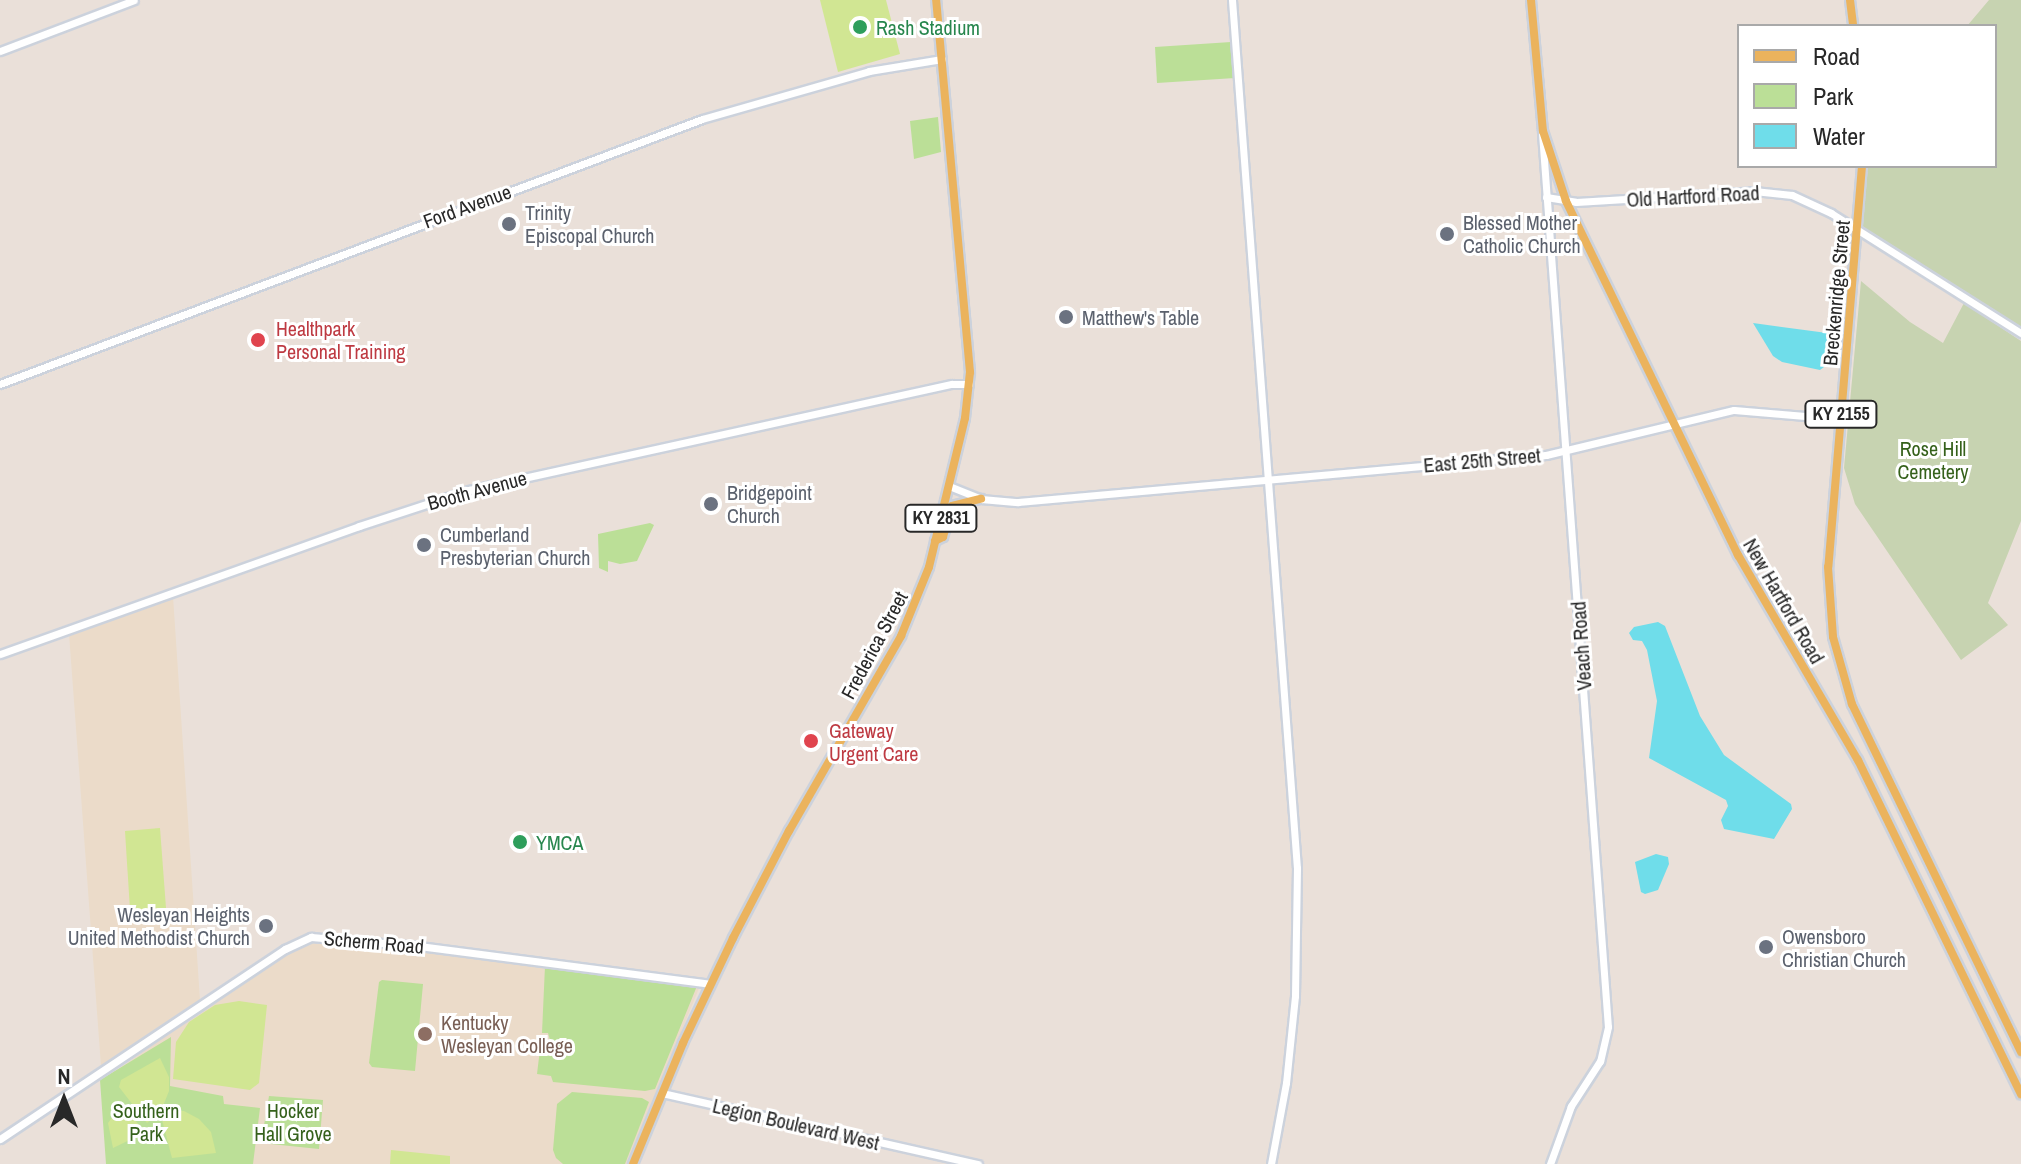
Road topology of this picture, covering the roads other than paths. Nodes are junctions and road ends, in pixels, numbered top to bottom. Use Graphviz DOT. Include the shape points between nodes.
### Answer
graph roads {
  1 [pos="134,0"];
  2 [pos="936,0"];
  3 [pos="1232,0"];
  4 [pos="1531,0"];
  5 [pos="1850,0"];
  6 [pos="1853,24"];
  7 [pos="0,51"];
  8 [pos="942,59"];
  9 [pos="1541,115"];
  10 [pos="1862,168"];
  11 [pos="1546,200"];
  12 [pos="1566,201"];
  13 [pos="1858,229"];
  14 [pos="2021,333"];
  15 [pos="0,384"];
  16 [pos="969,384"];
  17 [pos="1841,419"];
  18 [pos="1674,423"];
  19 [pos="1565,451"];
  20 [pos="1268,478"];
  21 [pos="949,486"];
  22 [pos="981,499"];
  23 [pos="935,541"];
  24 [pos="0,654"];
  25 [pos="1838,661"];
  26 [pos="710,984"];
  27 [pos="2021,1052"];
  28 [pos="662,1093"];
  29 [pos="2021,1094"];
  30 [pos="0,1139"];
  31 [pos="633,1164"];
  32 [pos="978,1164"];
  33 [pos="1271,1164"];
  34 [pos="1550,1164"];
  1 -- 7 [label="street"];
  2 -- 8 [label="main road, Frederica Street / KY 2831"];
  3 -- 20 [label="street"];
  4 -- 9 [label="main road, New Hartford Road"];
  5 -- 6 [label="main road"];
  8 -- 15 [label="street, Ford Avenue" via="869,71 691,123"];
  8 -- 16 [label="main road, Frederica Street / KY 2831"];
  9 -- 11 [label="street, Veach Road"];
  9 -- 12 [label="main road, New Hartford Road"];
  10 -- 13 [label="main road, Breckenridge Street / KY 2155"];
  11 -- 12 [label="street, Old Hartford Road"];
  11 -- 19 [label="street, Veach Road"];
  12 -- 13 [label="street, Old Hartford Road" via="1776,192 1810,202"];
  12 -- 18 [label="main road, New Hartford Road"];
  13 -- 14 [label="street, Old Hartford Road"];
  13 -- 17 [label="main road, Breckenridge Street / KY 2155"];
  16 -- 21 [label="main road, Frederica Street / KY 2831"];
  16 -- 24 [label="street, Booth Avenue" via="469,490"];
  17 -- 18 [label="street, East 25th Street" via="1744,410"];
  17 -- 25 [label="main road, Breckenridge Street / KY 2155" via="1828,585"];
  18 -- 19 [label="street, East 25th Street"];
  18 -- 29 [label="main road, New Hartford Road" via="1761,599 1858,760"];
  19 -- 20 [label="street, East 25th Street"];
  19 -- 34 [label="street, Veach Road" via="1608,1027 1600,1061 1571,1106"];
  20 -- 22 [label="street, East 25th Street" via="1008,502"];
  20 -- 33 [label="street" via="1298,911 1291,1040"];
  21 -- 22 [label="street, East 25th Street"];
  21 -- 23 [label="main road, Frederica Street / KY 2831"];
  22 -- 23 [label="main road" via="952,506 943,537"];
  23 -- 26 [label="main road, Frederica Street / KY 2831" via="907,625 781,845"];
  25 -- 27 [label="main road, New Hartford Road / KY 2155" via="1866,734"];
  26 -- 28 [label="main road, Frederica Street / KY 2831"];
  26 -- 30 [label="street, Scherm Road" via="311,937 285,949"];
  28 -- 31 [label="main road, Frederica Street / KY 2831"];
  28 -- 32 [label="street, Legion Boulevard West"];
}
